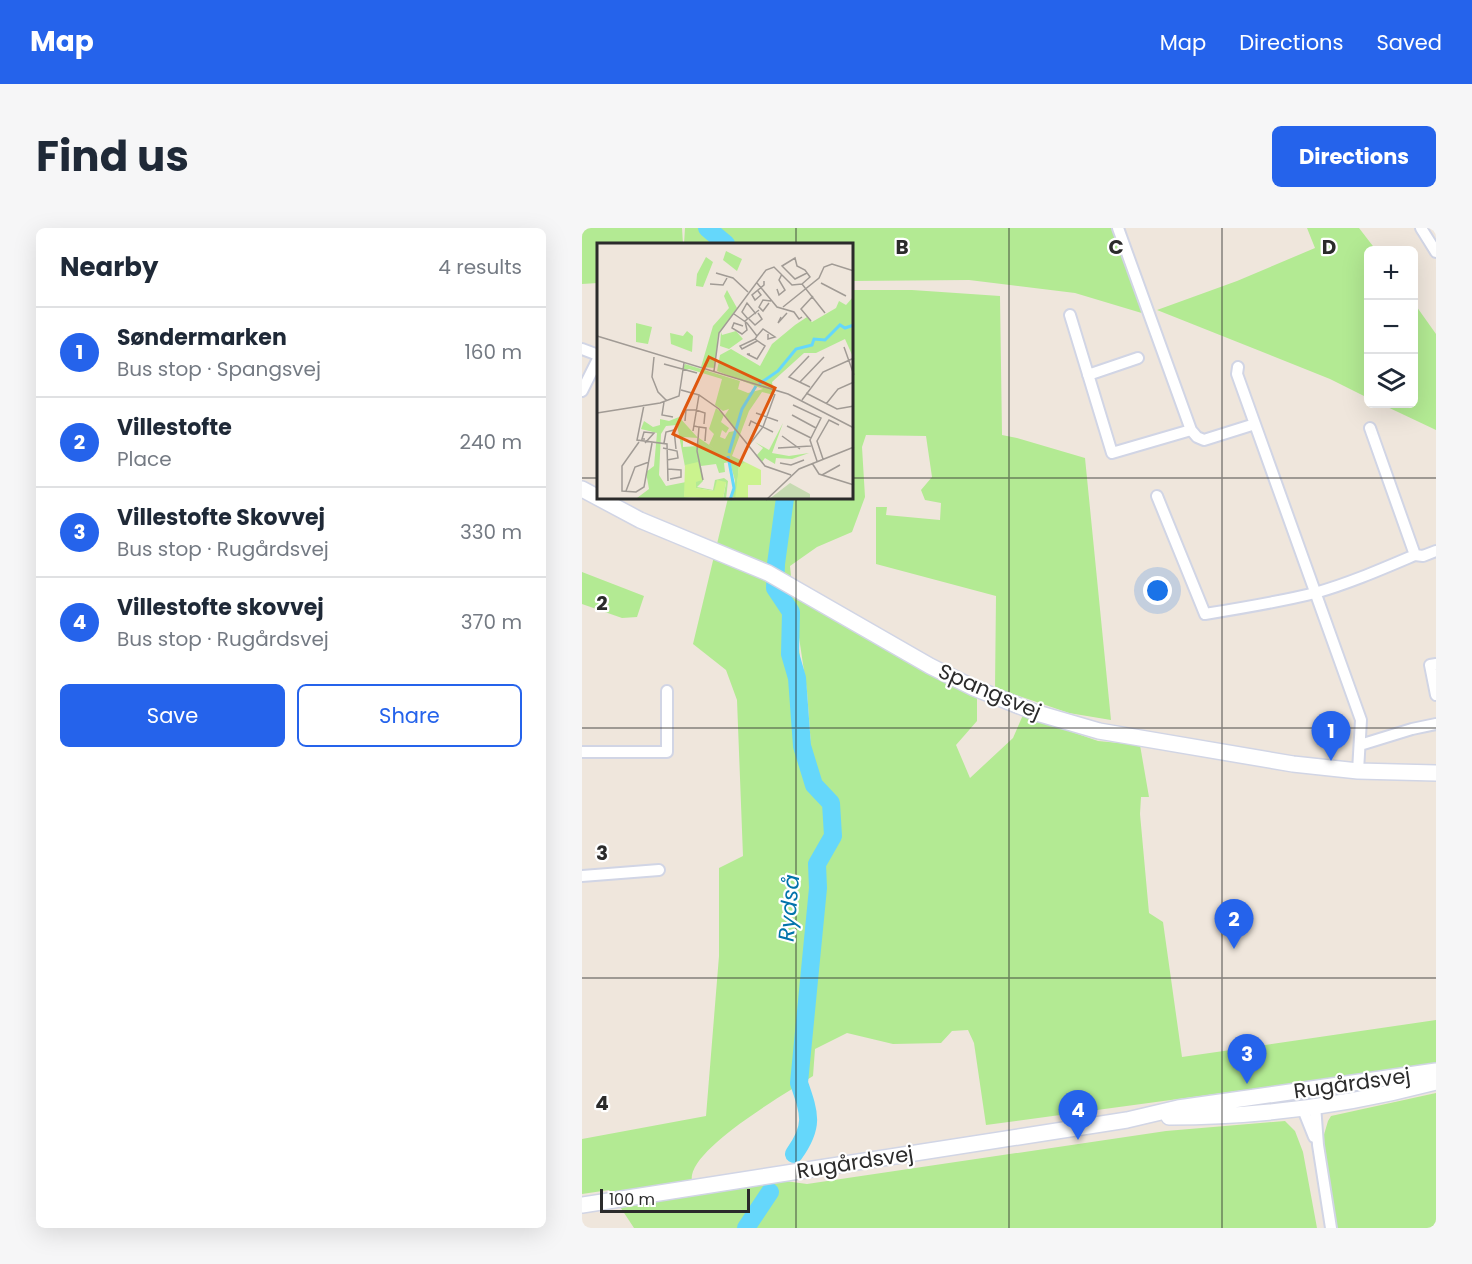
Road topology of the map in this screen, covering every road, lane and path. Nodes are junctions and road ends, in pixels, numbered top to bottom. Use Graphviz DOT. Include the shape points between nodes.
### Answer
graph roads {
  1 [pos="1118,228"];
  2 [pos="1421,228"];
  3 [pos="1436,252"];
  4 [pos="1070,315"];
  5 [pos="582,349"];
  6 [pos="597,356"];
  7 [pos="1138,358"];
  8 [pos="597,359"];
  9 [pos="1238,368"];
  10 [pos="1088,375"];
  11 [pos="582,391"];
  12 [pos="1255,424"];
  13 [pos="1370,428"];
  14 [pos="1191,430"];
  15 [pos="582,489"];
  16 [pos="1157,495"];
  17 [pos="597,497"];
  18 [pos="603,500"];
  19 [pos="1436,551"];
  20 [pos="1415,555"];
  21 [pos="1316,592"];
  22 [pos="1436,664"];
  23 [pos="667,691"];
  24 [pos="1436,695"];
  25 [pos="1436,724"];
  26 [pos="1360,745"];
  27 [pos="582,752"];
  28 [pos="1358,771"];
  29 [pos="1436,773"];
  30 [pos="659,870"];
  31 [pos="582,876"];
  32 [pos="1436,1071"];
  33 [pos="1436,1082"];
  34 [pos="1309,1098"];
  35 [pos="582,1205"];
  36 [pos="1331,1228"];
  1 -- 14 [label="street"];
  2 -- 3 [label="street"];
  4 -- 10 [label="street"];
  5 -- 6 [label="street"];
  7 -- 10 [label="street"];
  8 -- 11 [label="street"];
  9 -- 12 [label="street"];
  10 -- 14 [label="street" via="1112,453"];
  12 -- 14 [label="street" via="1204,440"];
  12 -- 21 [label="street"];
  13 -- 20 [label="street"];
  15 -- 17 [label="main road, Spangsvej"];
  16 -- 21 [label="street" via="1205,614"];
  18 -- 28 [label="main road, Spangsvej" via="640,520 768,573 942,672 1037,713 1099,731 1293,764"];
  19 -- 20 [label="street"];
  20 -- 21 [label="street"];
  21 -- 26 [label="street" via="1361,720"];
  22 -- 24 [label="street" via="1430,665"];
  23 -- 27 [label="street" via="667,752"];
  25 -- 26 [label="street"];
  26 -- 28 [label="street"];
  28 -- 29 [label="main road, Spangsvej"];
  30 -- 31 [label="street"];
  32 -- 34 [label="main road, Rugårdsvej"];
  33 -- 34 [label="main road, Rugårdsvej" via="1378,1096"];
  34 -- 35 [label="main road, Rugårdsvej" via="1223,1117 1127,1120"];
  34 -- 36 [label="street"];
}
